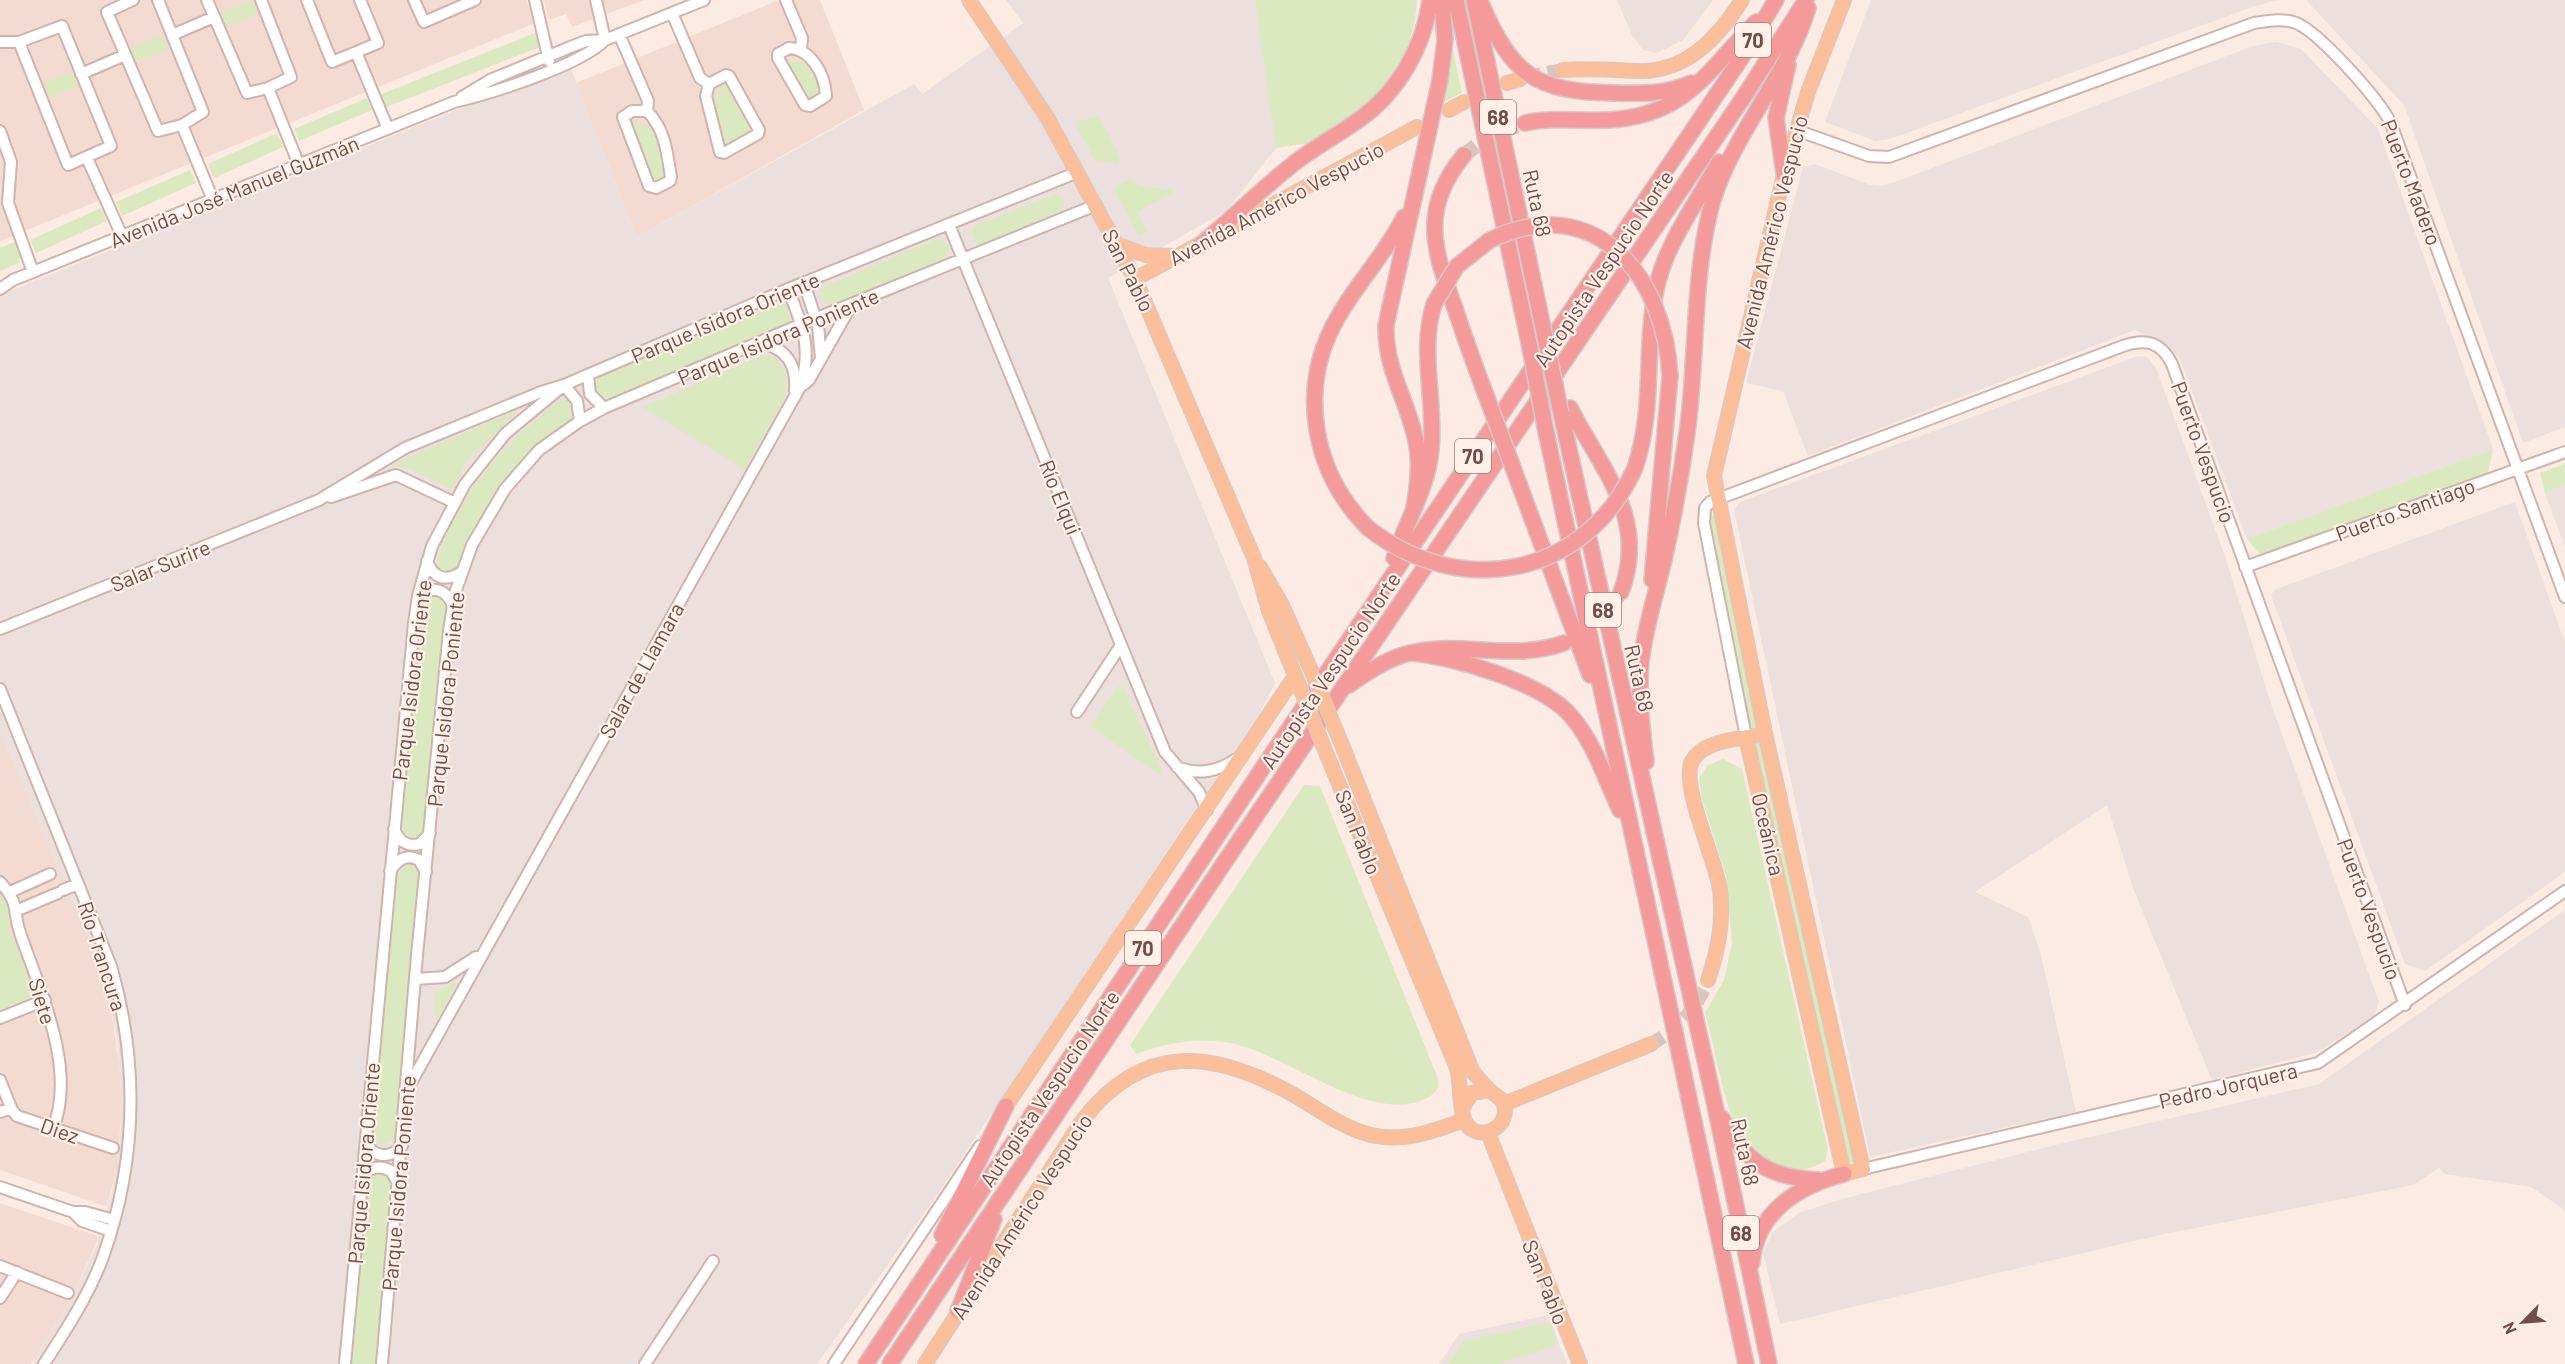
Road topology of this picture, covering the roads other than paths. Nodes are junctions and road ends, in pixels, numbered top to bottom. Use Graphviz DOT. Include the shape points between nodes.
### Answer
graph roads {
  1 [pos="158,0"];
  2 [pos="207,0"];
  3 [pos="261,0"];
  4 [pos="308,0"];
  5 [pos="360,0"];
  6 [pos="414,0"];
  7 [pos="536,0"];
  8 [pos="596,0"];
  9 [pos="704,0"];
  10 [pos="786,0"];
  11 [pos="969,0"];
  12 [pos="1430,0"];
  13 [pos="1442,0"];
  14 [pos="1456,0"];
  15 [pos="1474,0"];
  16 [pos="1480,0"];
  17 [pos="1742,0"];
  18 [pos="1776,0"];
  19 [pos="1808,0"];
  20 [pos="1844,0"];
  21 [pos="131,1"];
  22 [pos="469,1"];
  23 [pos="672,13"];
  24 [pos="214,17"];
  25 [pos="1799,33"];
  26 [pos="619,34"];
  27 [pos="172,35"];
  28 [pos="605,40"];
  29 [pos="0,42"];
  30 [pos="18,42"];
  31 [pos="801,49"];
  32 [pos="356,52"];
  33 [pos="125,55"];
  34 [pos="547,57"];
  35 [pos="1716,67"];
  36 [pos="550,69"];
  37 [pos="1563,70"];
  38 [pos="81,74"];
  39 [pos="709,84"];
  40 [pos="268,88"];
  41 [pos="454,102"];
  42 [pos="1464,102"];
  43 [pos="1449,110"];
  44 [pos="647,111"];
  45 [pos="1525,123"];
  46 [pos="182,126"];
  47 [pos="1417,127"];
  48 [pos="388,129"];
  49 [pos="0,130"];
  50 [pos="1796,130"];
  51 [pos="1464,155"];
  52 [pos="87,158"];
  53 [pos="299,165"];
  54 [pos="1078,172"];
  55 [pos="1784,174"];
  56 [pos="1415,189"];
  57 [pos="4,191"];
  58 [pos="213,200"];
  59 [pos="1096,205"];
  60 [pos="949,225"];
  61 [pos="122,236"];
  62 [pos="1116,244"];
  63 [pos="1199,246"];
  64 [pos="1178,256"];
  65 [pos="964,260"];
  66 [pos="33,272"];
  67 [pos="1135,279"];
  68 [pos="13,280"];
  69 [pos="0,281"];
  70 [pos="804,283"];
  71 [pos="0,289"];
  72 [pos="788,289"];
  73 [pos="852,304"];
  74 [pos="816,318"];
  75 [pos="802,324"];
  76 [pos="759,342"];
  77 [pos="821,358"];
  78 [pos="588,375"];
  79 [pos="564,385"];
  80 [pos="800,387"];
  81 [pos="794,397"];
  82 [pos="604,408"];
  83 [pos="1565,411"];
  84 [pos="580,421"];
  85 [pos="2565,452"];
  86 [pos="2518,469"];
  87 [pos="1714,470"];
  88 [pos="1716,498"];
  89 [pos="319,500"];
  90 [pos="453,502"];
  91 [pos="1414,507"];
  92 [pos="1254,558"];
  93 [pos="427,560"];
  94 [pos="2245,567"];
  95 [pos="460,573"];
  96 [pos="1385,586"];
  97 [pos="1621,592"];
  98 [pos="418,596"];
  99 [pos="2565,597"];
  100 [pos="453,606"];
  101 [pos="1651,607"];
  102 [pos="0,629"];
  103 [pos="1564,643"];
  104 [pos="1121,645"];
  105 [pos="1410,653"];
  106 [pos="1295,676"];
  107 [pos="1313,676"];
  108 [pos="0,689"];
  109 [pos="1334,700"];
  110 [pos="1077,712"];
  111 [pos="1607,720"];
  112 [pos="1765,733"];
  113 [pos="1746,737"];
  114 [pos="1240,757"];
  115 [pos="1177,766"];
  116 [pos="1647,807"];
  117 [pos="1207,810"];
  118 [pos="394,828"];
  119 [pos="1631,832"];
  120 [pos="430,833"];
  121 [pos="70,864"];
  122 [pos="390,872"];
  123 [pos="426,872"];
  124 [pos="0,882"];
  125 [pos="78,884"];
  126 [pos="2565,891"];
  127 [pos="10,892"];
  128 [pos="18,910"];
  129 [pos="1807,923"];
  130 [pos="1791,928"];
  131 [pos="481,953"];
  132 [pos="415,979"];
  133 [pos="1708,980"];
  134 [pos="45,1000"];
  135 [pos="2405,1005"];
  136 [pos="0,1018"];
  137 [pos="1652,1044"];
  138 [pos="0,1080"];
  139 [pos="406,1090"];
  140 [pos="1489,1090"];
  141 [pos="1714,1101"];
  142 [pos="1504,1104"];
  143 [pos="1006,1106"];
  144 [pos="11,1107"];
  145 [pos="0,1112"];
  146 [pos="1464,1114"];
  147 [pos="1853,1122"];
  148 [pos="1834,1126"];
  149 [pos="53,1128"];
  150 [pos="1488,1132"];
  151 [pos="366,1143"];
  152 [pos="402,1146"];
  153 [pos="113,1148"];
  154 [pos="1863,1169"];
  155 [pos="1844,1174"];
  156 [pos="362,1177"];
  157 [pos="1822,1180"];
  158 [pos="399,1185"];
  159 [pos="0,1187"];
  160 [pos="1004,1191"];
  161 [pos="112,1226"];
  162 [pos="713,1261"];
  163 [pos="0,1266"];
  164 [pos="928,1270"];
  165 [pos="17,1272"];
  166 [pos="1751,1278"];
  167 [pos="68,1293"];
  168 [pos="0,1298"];
  169 [pos="958,1311"];
  170 [pos="44,1364"];
  171 [pos="345,1364"];
  172 [pos="382,1364"];
  173 [pos="645,1364"];
  174 [pos="834,1364"];
  175 [pos="866,1364"];
  176 [pos="890,1364"];
  177 [pos="925,1364"];
  178 [pos="1580,1364"];
  179 [pos="1746,1364"];
  180 [pos="1769,1364"];
  1 -- 27 [label="street"];
  2 -- 24 [label="street"];
  3 -- 40 [label="street" via="291,76"];
  4 -- 32 [label="street" via="332,62"];
  5 -- 32 [label="street" via="378,43"];
  6 -- 22 [label="street" via="424,22"];
  7 -- 34 [label="street"];
  8 -- 28 [label="street"];
  9 -- 23 [label="street, Avenida José Manuel Guzmán"];
  10 -- 31 [label="street" via="802,38"];
  11 -- 54 [label="main road, San Pablo" via="1029,88"];
  12 -- 63 [label="highway" via="1425,27 1413,55 1381,100 1363,117 1294,163"];
  13 -- 56 [label="highway" via="1443,66"];
  14 -- 111 [label="highway, Ruta 68 / 68, bridge"];
  15 -- 83 [label="highway, Ruta 68 / 68, bridge" via="1552,372"];
  16 -- 35 [label="highway" via="1495,36 1510,58 1532,76 1559,89 1577,93 1662,92 1696,81"];
  17 -- 37 [label="main road" via="1710,42 1676,64 1646,71"];
  18 -- 35 [label="highway"];
  18 -- 96 [label="highway, Autopista Vespucio Norte / 70" via="1742,57"];
  19 -- 25 [label="highway"];
  19 -- 56 [label="highway, bridge" via="1662,269 1650,333 1648,411 1635,468 1615,504 1583,536 1557,553 1513,568 1479,571 1433,564 1396,548 1368,528 1342,498 1327,469 1315,425 1316,383 1336,319 1392,239"];
  19 -- 109 [label="highway, Autopista Vespucio Norte / 70"];
  20 -- 50 [label="main road, Avenida Américo Vespucio"];
  21 -- 33 [label="street" via="107,12"];
  23 -- 26 [label="street, Avenida José Manuel Guzmán"];
  23 -- 39 [label="street" via="700,78"];
  24 -- 27 [label="street"];
  24 -- 40 [label="street" via="248,93"];
  25 -- 55 [label="highway" via="1784,76 1776,118"];
  25 -- 101 [label="highway" via="1729,161 1713,202 1702,265 1683,457 1671,531"];
  26 -- 28 [label="street, Avenida José Manuel Guzmán"];
  26 -- 44 [label="street" via="648,100"];
  27 -- 46 [label="street" via="203,112"];
  28 -- 34 [label="street, Avenida José Manuel Guzmán" via="586,41"];
  28 -- 36 [label="street, Avenida José Manuel Guzmán" via="588,53"];
  29 -- 30 [label="street"];
  30 -- 38 [label="street" via="62,26"];
  30 -- 52 [label="street" via="68,165"];
  31 -- 31 [label="street" via="789,48 778,58 805,105 810,106 826,96 826,90 812,58"];
  32 -- 48 [label="street"];
  33 -- 38 [label="street"];
  33 -- 46 [label="street" via="158,130"];
  34 -- 36 [label="street"];
  34 -- 41 [label="street, Avenida José Manuel Guzmán" via="490,80"];
  35 -- 45 [label="highway" via="1691,91 1641,114 1610,120"];
  36 -- 41 [label="street, Avenida José Manuel Guzmán"];
  38 -- 52 [label="street" via="111,146"];
  39 -- 39 [label="street" via="706,96 720,152 724,153 759,130 729,76"];
  40 -- 53 [label="street"];
  41 -- 48 [label="street, Avenida José Manuel Guzmán"];
  42 -- 43 [label="main road"];
  44 -- 44 [label="street" via="665,139 671,177 651,189 623,117 632,111"];
  46 -- 58 [label="street"];
  47 -- 63 [label="main road, Avenida Américo Vespucio"];
  48 -- 53 [label="street, Avenida José Manuel Guzmán"];
  49 -- 57 [label="street" via="11,162"];
  50 -- 55 [label="main road, Avenida Américo Vespucio"];
  50 -- 86 [label="street, Puerto Madero" via="1869,156 1888,157 2254,23 2277,20 2296,24 2315,36 2386,113"];
  51 -- 111 [label="highway, bridge" via="1441,191 1435,211 1434,236 1440,268"];
  52 -- 61 [label="street"];
  53 -- 58 [label="street, Avenida José Manuel Guzmán"];
  54 -- 59 [label="main road, San Pablo"];
  54 -- 60 [label="street, Parque Isidora Oriente"];
  55 -- 87 [label="main road, Avenida Américo Vespucio"];
  56 -- 91 [label="highway" via="1388,312 1386,339 1389,366 1416,444 1418,478"];
  57 -- 66 [label="street"];
  58 -- 61 [label="street, Avenida José Manuel Guzmán"];
  59 -- 62 [label="main road, San Pablo"];
  59 -- 65 [label="street, Parque Isidora Poniente"];
  60 -- 65 [label="street, Río Elqui"];
  60 -- 70 [label="street, Parque Isidora Oriente"];
  61 -- 66 [label="street, Avenida José Manuel Guzmán"];
  62 -- 64 [label="main road" via="1146,255"];
  62 -- 67 [label="main road, San Pablo"];
  63 -- 64 [label="main road, Avenida Américo Vespucio"];
  64 -- 67 [label="main road, Avenida Américo Vespucio"];
  65 -- 73 [label="street, Parque Isidora Poniente"];
  65 -- 104 [label="street, Río Elqui"];
  66 -- 68 [label="street, Avenida José Manuel Guzmán"];
  67 -- 92 [label="main road, San Pablo"];
  68 -- 69 [label="street, Avenida José Manuel Guzmán"];
  68 -- 71 [label="street, Avenida José Manuel Guzmán"];
  70 -- 72 [label="street, Parque Isidora Oriente"];
  70 -- 74 [label="street"];
  72 -- 75 [label="street, Salar de Llamara"];
  72 -- 78 [label="street, Parque Isidora Oriente"];
  73 -- 74 [label="street, Parque Isidora Poniente"];
  73 -- 77 [label="street, Salar de Llamara"];
  74 -- 75 [label="street, Parque Isidora Poniente"];
  74 -- 77 [label="street"];
  75 -- 76 [label="street, Parque Isidora Poniente"];
  75 -- 80 [label="street, Salar de Llamara" via="808,353"];
  76 -- 81 [label="street" via="779,349 792,362 796,378"];
  76 -- 82 [label="street, Parque Isidora Poniente"];
  77 -- 80 [label="street, Salar de Llamara" via="809,380"];
  78 -- 79 [label="street, Parque Isidora Oriente"];
  78 -- 82 [label="street" via="590,394"];
  79 -- 84 [label="street" via="577,401"];
  79 -- 89 [label="street, Salar Surire" via="405,448"];
  79 -- 90 [label="street, Parque Isidora Oriente" via="505,434"];
  80 -- 81 [label="street, Salar de Llamara"];
  81 -- 131 [label="street, Salar de Llamara"];
  82 -- 84 [label="street, Parque Isidora Poniente"];
  83 -- 97 [label="highway" via="1610,477 1626,514 1629,555"];
  83 -- 116 [label="highway, Ruta 68 / 68"];
  84 -- 95 [label="street, Parque Isidora Poniente" via="539,450 505,489 479,529"];
  85 -- 86 [label="street, Puerto Santiago"];
  86 -- 94 [label="street, Puerto Santiago"];
  86 -- 99 [label="street, Puerto Madero"];
  87 -- 88 [label="main road, Oceánica"];
  88 -- 94 [label="street, Puerto Vespucio" via="2145,341 2163,350 2172,364"];
  88 -- 112 [label="main road, Oceánica"];
  88 -- 113 [label="street, Oceánica" via="1705,508 1704,523"];
  89 -- 90 [label="street, Salar Surire" via="396,475"];
  89 -- 102 [label="street, Salar Surire"];
  90 -- 93 [label="street, Parque Isidora Oriente"];
  91 -- 96 [label="highway"];
  91 -- 101 [label="highway, bridge" via="1431,450 1427,339 1434,304 1457,266 1490,240 1522,229 1554,227 1587,234 1617,251 1642,277 1666,334 1670,376"];
  92 -- 106 [label="main road, San Pablo" via="1269,611"];
  92 -- 107 [label="main road, San Pablo" via="1282,605"];
  93 -- 95 [label="street" via="439,577 450,578"];
  93 -- 98 [label="street, Parque Isidora Oriente"];
  94 -- 135 [label="street, Puerto Vespucio"];
  95 -- 100 [label="street, Parque Isidora Poniente"];
  96 -- 164 [label="highway, Autopista Vespucio Norte / 70"];
  98 -- 100 [label="street" via="428,590 440,590 448,595"];
  98 -- 118 [label="street, Parque Isidora Oriente"];
  100 -- 120 [label="street, Parque Isidora Poniente"];
  101 -- 116 [label="highway" via="1640,688"];
  103 -- 105 [label="highway" via="1522,652 1448,649"];
  104 -- 110 [label="street"];
  104 -- 115 [label="street, Río Elqui" via="1165,752"];
  105 -- 109 [label="highway" via="1370,671"];
  105 -- 119 [label="highway" via="1460,661 1558,704 1581,730"];
  106 -- 107 [label="main road"];
  106 -- 114 [label="main road"];
  106 -- 146 [label="main road, San Pablo, bridge" via="1456,1068"];
  107 -- 140 [label="main road, San Pablo, bridge" via="1472,1071"];
  108 -- 121 [label="street, Río Trancura"];
  109 -- 160 [label="highway, Autopista Vespucio Norte / 70"];
  111 -- 119 [label="highway, Ruta 68 / 68"];
  112 -- 113 [label="main road"];
  112 -- 129 [label="main road, Oceánica"];
  113 -- 130 [label="main road, Oceánica"];
  113 -- 133 [label="main road" via="1703,750 1690,768 1691,790 1717,876 1721,903 1720,941"];
  114 -- 115 [label="street" via="1208,772"];
  114 -- 117 [label="main road"];
  115 -- 117 [label="street, Río Elqui" via="1199,792"];
  116 -- 141 [label="highway, Ruta 68 / 68"];
  117 -- 143 [label="main road"];
  118 -- 120 [label="street" via="399,839 409,845 420,844"];
  118 -- 122 [label="street, Parque Isidora Oriente"];
  119 -- 179 [label="highway, Ruta 68 / 68"];
  120 -- 123 [label="street, Parque Isidora Poniente"];
  121 -- 125 [label="street, Río Trancura"];
  121 -- 127 [label="street"];
  122 -- 123 [label="street" via="400,860 410,857 420,860"];
  122 -- 151 [label="street, Parque Isidora Oriente"];
  123 -- 132 [label="street, Parque Isidora Poniente"];
  124 -- 127 [label="street, Siete"];
  125 -- 128 [label="street"];
  125 -- 161 [label="street, Río Trancura" via="111,966 130,1052 129,1151"];
  126 -- 135 [label="street, Pedro Jorquera"];
  127 -- 128 [label="street, Siete"];
  128 -- 134 [label="street, Siete" via="18,928"];
  129 -- 130 [label="main road"];
  129 -- 147 [label="main road, Oceánica"];
  130 -- 148 [label="main road, Oceánica"];
  131 -- 132 [label="street, Salar de Llamara" via="445,978"];
  131 -- 139 [label="street, Salar de Llamara"];
  132 -- 139 [label="street, Parque Isidora Poniente"];
  134 -- 136 [label="street"];
  134 -- 149 [label="street, Siete" via="59,1070 59,1109"];
  135 -- 154 [label="street, Pedro Jorquera" via="2327,1059 2309,1066"];
  137 -- 142 [label="main road"];
  138 -- 144 [label="street"];
  139 -- 152 [label="street, Parque Isidora Poniente"];
  140 -- 142 [label="main road"];
  140 -- 146 [label="main road" via="1472,1093"];
  141 -- 157 [label="highway" via="1738,1144 1757,1164 1792,1177"];
  141 -- 166 [label="highway, Ruta 68 / 68"];
  142 -- 150 [label="main road" via="1501,1125"];
  143 -- 164 [label="highway"];
  143 -- 174 [label="street"];
  144 -- 145 [label="street"];
  144 -- 149 [label="street, Diez" via="17,1116"];
  146 -- 150 [label="main road" via="1472,1129"];
  146 -- 169 [label="main road, Avenida Américo Vespucio" via="1415,1136 1378,1137 1349,1127 1255,1074 1230,1066 1188,1061 1145,1070 1112,1089 1082,1121"];
  147 -- 148 [label="main road" via="1843,1129"];
  147 -- 154 [label="main road, Oceánica"];
  148 -- 155 [label="main road, Oceánica"];
  149 -- 153 [label="street, Diez"];
  150 -- 178 [label="main road, San Pablo"];
  151 -- 152 [label="street" via="372,1151 383,1155"];
  151 -- 156 [label="street, Parque Isidora Oriente"];
  152 -- 158 [label="street, Parque Isidora Poniente"];
  154 -- 155 [label="main road, Pedro Jorquera"];
  155 -- 157 [label="highway"];
  156 -- 158 [label="street" via="370,1169 381,1167 395,1175"];
  156 -- 171 [label="street, Parque Isidora Oriente"];
  157 -- 166 [label="highway" via="1787,1200 1763,1226 1755,1240"];
  158 -- 172 [label="street, Parque Isidora Poniente"];
  159 -- 161 [label="street" via="72,1212 85,1212"];
  160 -- 169 [label="highway"];
  160 -- 176 [label="highway, Autopista Vespucio Norte / 70"];
  161 -- 170 [label="street, Río Trancura" via="94,1277"];
  162 -- 173 [label="street"];
  163 -- 165 [label="street"];
  164 -- 175 [label="highway, Autopista Vespucio Norte / 70"];
  165 -- 167 [label="street"];
  165 -- 168 [label="street"];
  166 -- 180 [label="highway, Ruta 68 / 68"];
  169 -- 177 [label="main road, Avenida Américo Vespucio"];
}
